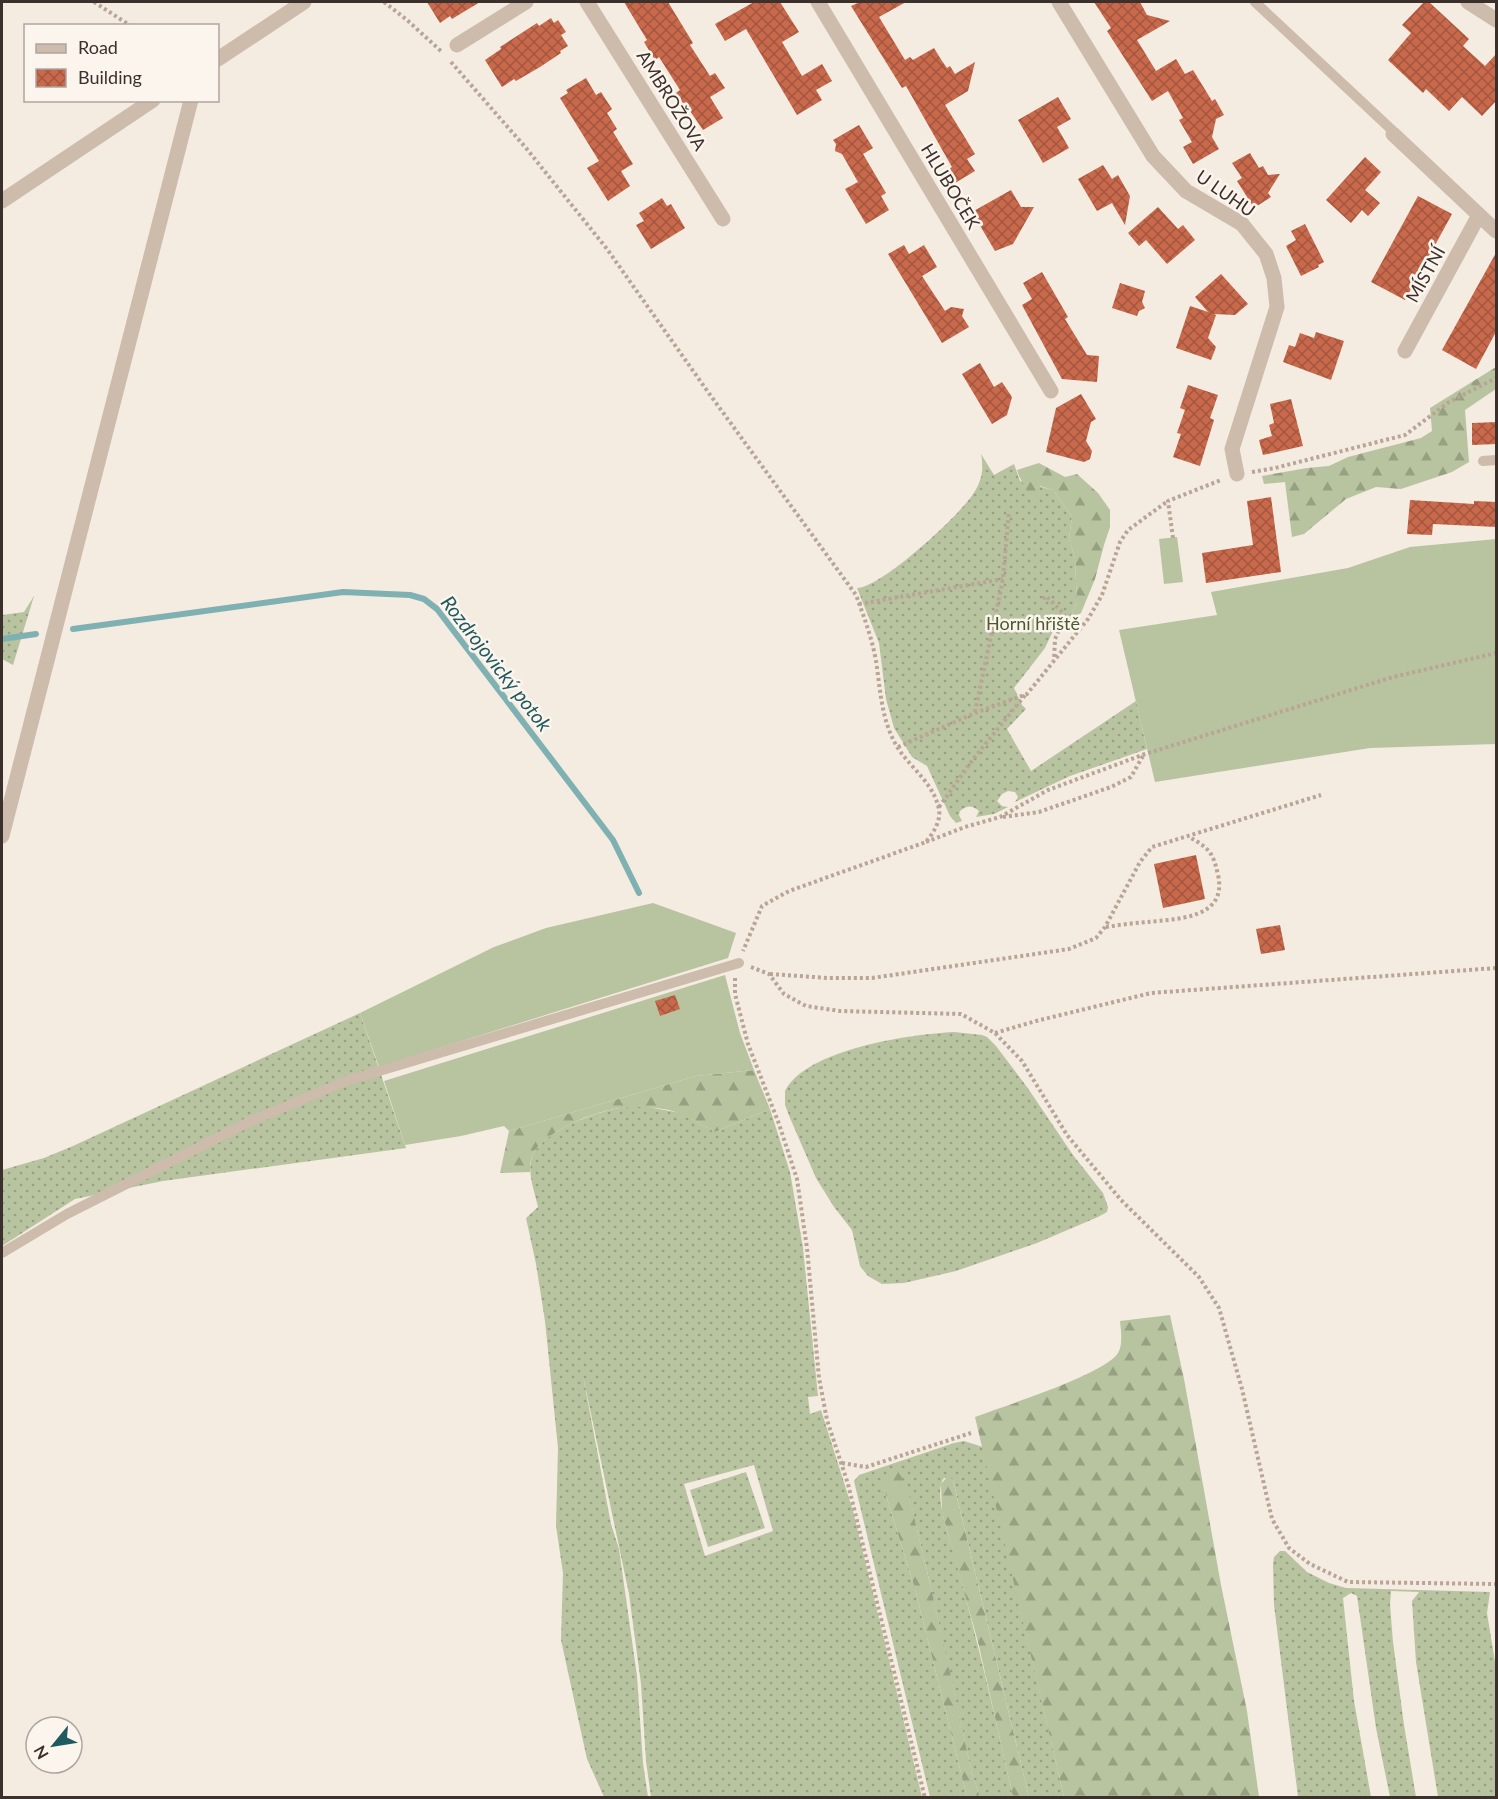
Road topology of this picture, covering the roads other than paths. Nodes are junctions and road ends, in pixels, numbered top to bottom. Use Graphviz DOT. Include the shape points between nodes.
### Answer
graph roads {
  1 [pos="304,2"];
  2 [pos="526,2"];
  3 [pos="587,2"];
  4 [pos="1059,2"];
  5 [pos="1255,2"];
  6 [pos="1468,2"];
  7 [pos="823,3"];
  8 [pos="1497,20"];
  9 [pos="457,45"];
  10 [pos="219,58"];
  11 [pos="150,102"];
  12 [pos="190,102"];
  13 [pos="1393,134"];
  14 [pos="2,201"];
  15 [pos="1479,215"];
  16 [pos="723,219"];
  17 [pos="1497,231"];
  18 [pos="1406,351"];
  19 [pos="1051,392"];
  20 [pos="1482,460"];
  21 [pos="1497,460"];
  22 [pos="1237,474"];
  23 [pos="2,837"];
  24 [pos="739,963"];
  25 [pos="2,1253"];
  1 -- 10 [label="street"];
  2 -- 9 [label="street"];
  3 -- 16 [label="street, AMBROŽOVA"];
  4 -- 22 [label="street, U LUHU" via="1153,156 1186,191 1242,224 1266,254 1277,307 1232,449"];
  5 -- 13 [label="lane"];
  6 -- 8 [label="street"];
  7 -- 19 [label="street, HLUBOČEK"];
  11 -- 14 [label="street"];
  12 -- 23 [label="street"];
  13 -- 15 [label="street"];
  15 -- 17 [label="street"];
  15 -- 18 [label="street, MÍSTNÍ"];
  20 -- 21 [label="lane"];
  24 -- 25 [label="lane" via="346,1081 249,1122 67,1214"];
}
